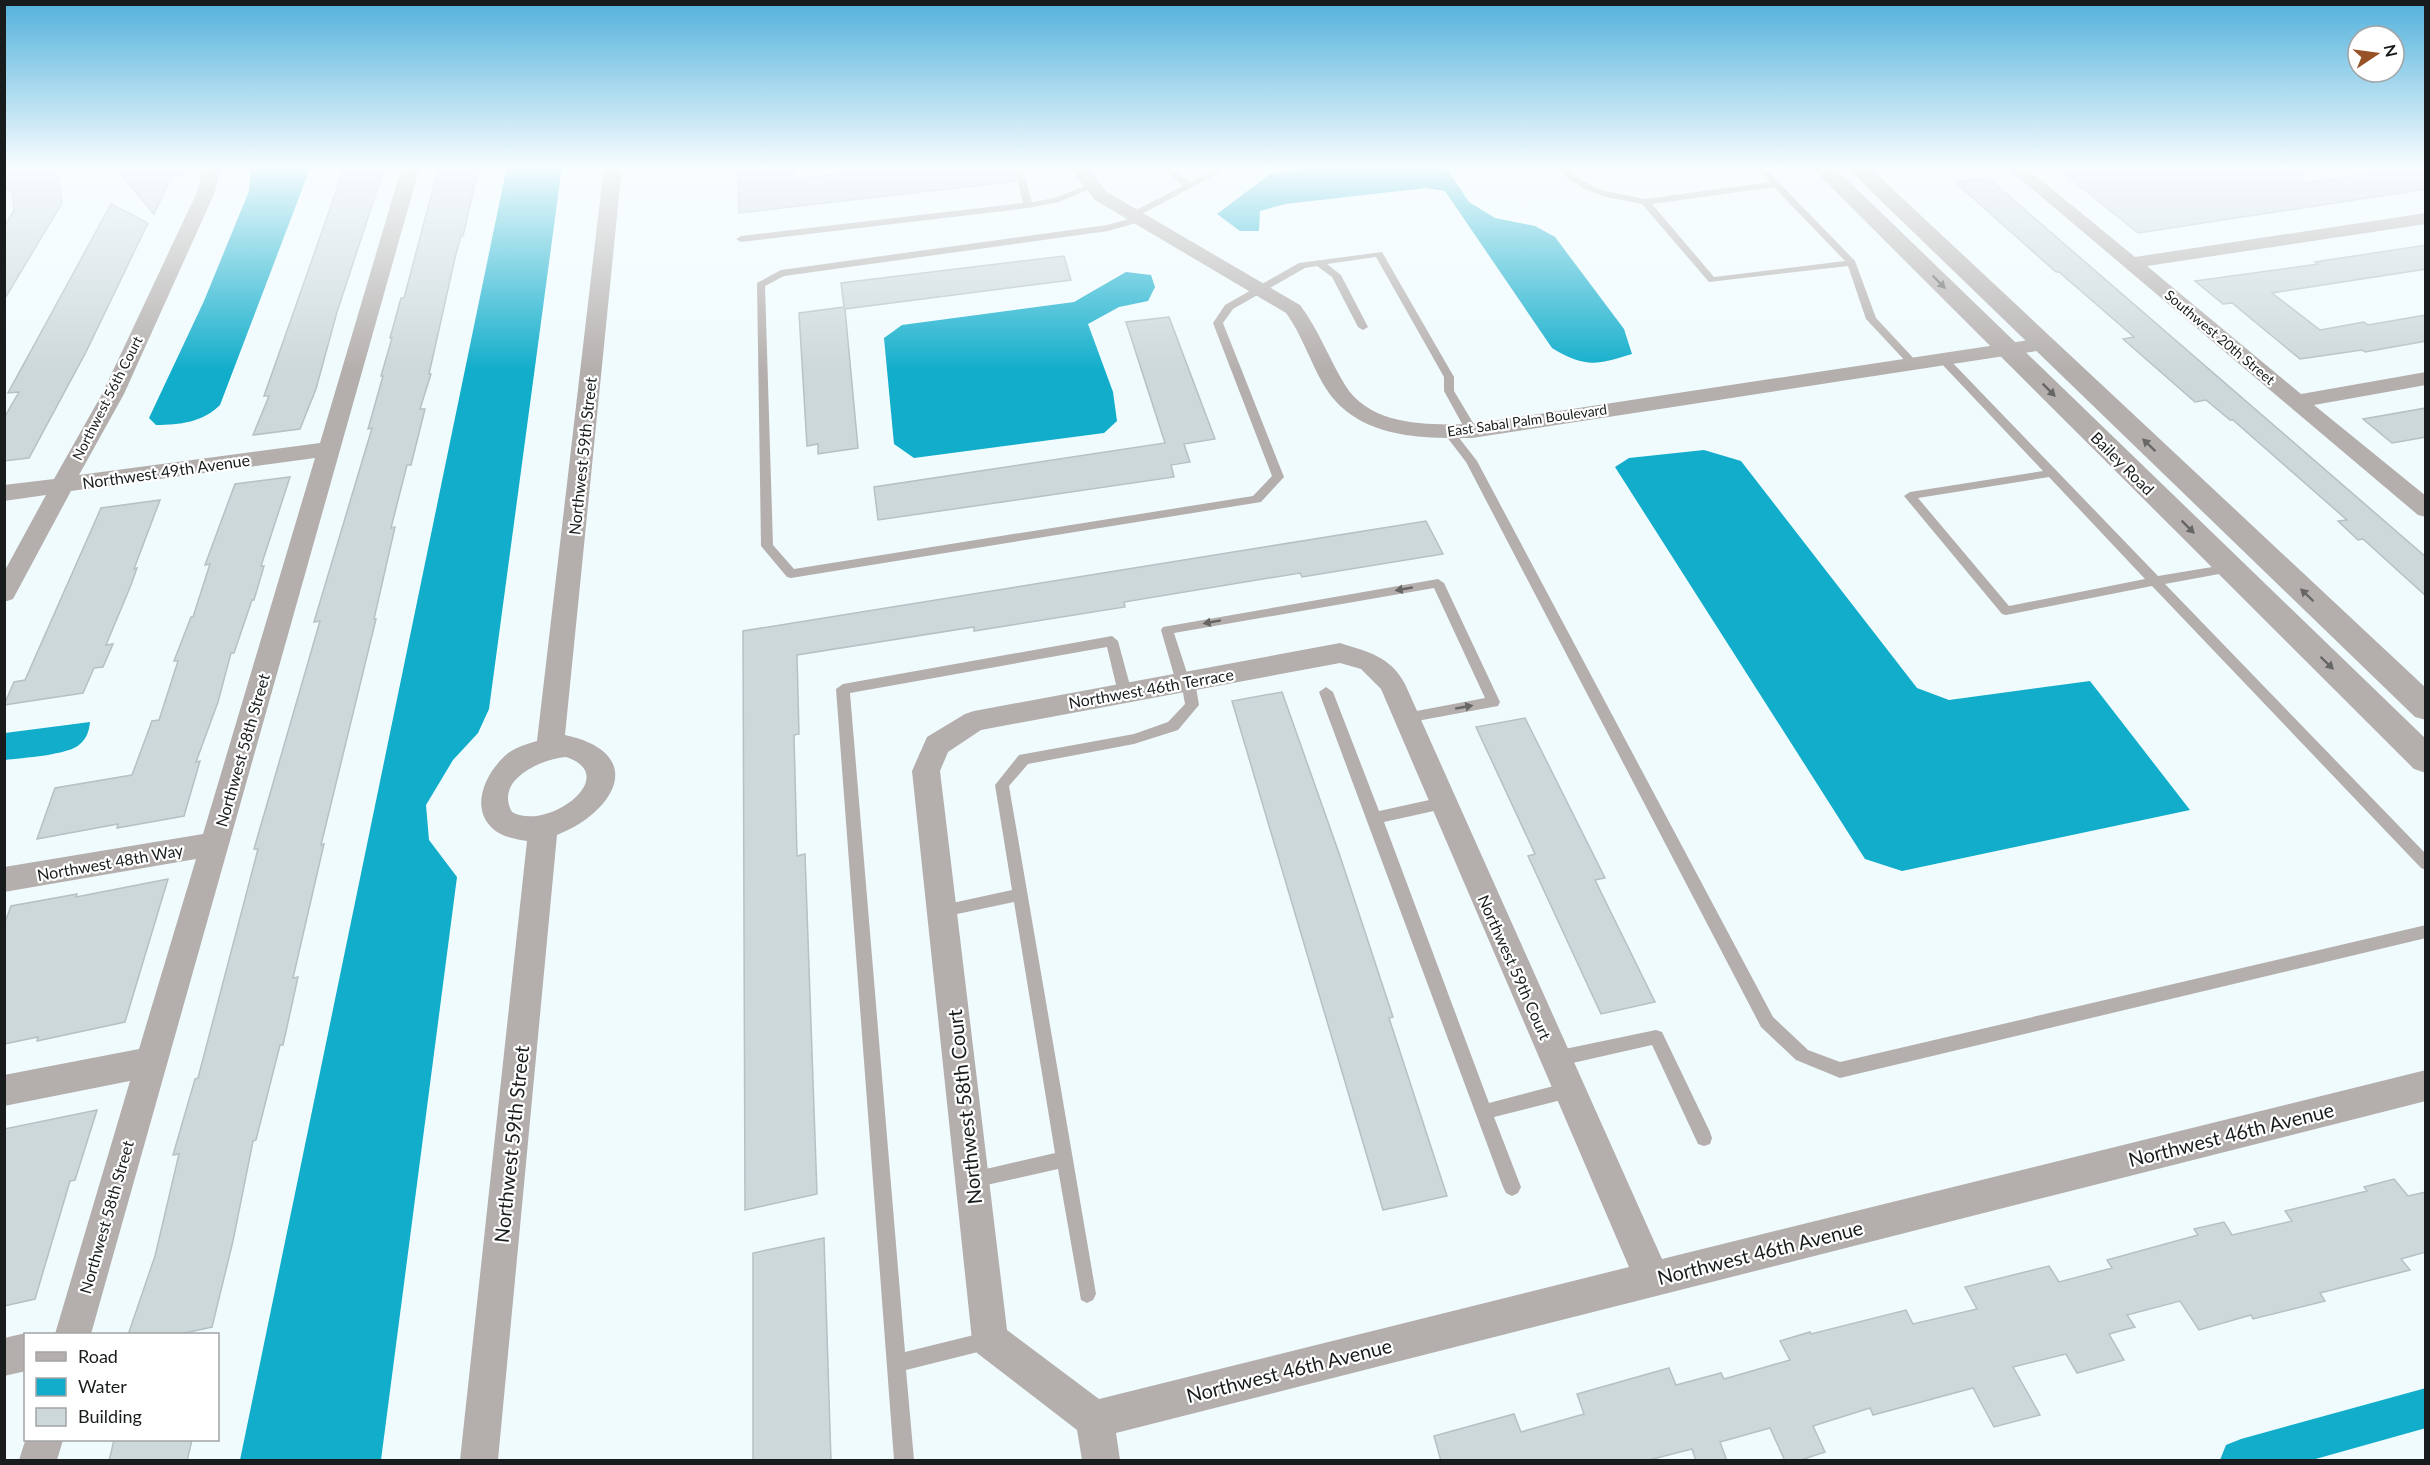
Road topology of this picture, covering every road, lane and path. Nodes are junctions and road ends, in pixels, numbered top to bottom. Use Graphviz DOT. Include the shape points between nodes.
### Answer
graph roads {
  1 [pos="186,234"];
  2 [pos="391,234"];
  3 [pos="606,234"];
  4 [pos="780,234"];
  5 [pos="1062,234"];
  6 [pos="1166,234"];
  7 [pos="1672,234"];
  8 [pos="1825,234"];
  9 [pos="1895,234"];
  10 [pos="1928,234"];
  11 [pos="2096,234"];
  12 [pos="2319,234"];
  13 [pos="741,239"];
  14 [pos="1319,263"];
  15 [pos="1852,263"];
  16 [pos="2131,263"];
  17 [pos="1261,290"];
  18 [pos="1363,327"];
  19 [pos="2043,344"];
  20 [pos="2007,349"];
  21 [pos="1943,359"];
  22 [pos="1913,363"];
  23 [pos="2426,378"];
  24 [pos="2297,401"];
  25 [pos="1472,431"];
  26 [pos="1449,432"];
  27 [pos="328,449"];
  28 [pos="2052,473"];
  29 [pos="63,485"];
  30 [pos="4,494"];
  31 [pos="2426,509"];
  32 [pos="2230,568"];
  33 [pos="2155,581"];
  34 [pos="4,593"];
  35 [pos="1370,662"];
  36 [pos="1186,682"];
  37 [pos="1326,692"];
  38 [pos="1125,693"];
  39 [pos="2426,708"];
  40 [pos="1406,718"];
  41 [pos="937,745"];
  42 [pos="550,747"];
  43 [pos="2426,760"];
  44 [pos="1443,803"];
  45 [pos="1375,818"];
  46 [pos="543,828"];
  47 [pos="215,844"];
  48 [pos="2426,864"];
  49 [pos="4,880"];
  50 [pos="1019,895"];
  51 [pos="943,910"];
  52 [pos="2426,931"];
  53 [pos="1555,1059"];
  54 [pos="150,1062"];
  55 [pos="2426,1085"];
  56 [pos="1569,1090"];
  57 [pos="4,1091"];
  58 [pos="1484,1112"];
  59 [pos="1704,1138"];
  60 [pos="1065,1159"];
  61 [pos="973,1180"];
  62 [pos="1512,1187"];
  63 [pos="1652,1279"];
  64 [pos="1087,1294"];
  65 [pos="74,1333"];
  66 [pos="990,1340"];
  67 [pos="24,1352"];
  68 [pos="4,1357"];
  69 [pos="895,1364"];
  70 [pos="1094,1419"];
  71 [pos="44,1441"];
  72 [pos="38,1461"];
  73 [pos="479,1461"];
  74 [pos="904,1461"];
  75 [pos="1101,1461"];
  1 -- 29 [label="street, Northwest 56th Court" via="118,383"];
  2 -- 27 [label="street, Northwest 58th Street"];
  3 -- 42 [label="street, Northwest 59th Street"];
  4 -- 13 [label="lane"];
  5 -- 17 [label="lane" via="781,273 760,285 767,546 791,574 1257,500 1278,477 1218,323 1229,307"];
  6 -- 17 [label="street, East Sabal Palm Boulevard"];
  7 -- 15 [label="lane" via="1712,280"];
  8 -- 15 [label="lane"];
  9 -- 20 [label="street, Bailey Road, one-way"];
  10 -- 19 [label="street, Bailey Road"];
  11 -- 16 [label="street, Southwest 20th Street"];
  12 -- 16 [label="street"];
  14 -- 17 [label="lane" via="1302,265"];
  14 -- 18 [label="lane" via="1336,275"];
  14 -- 25 [label="lane" via="1379,254 1449,377 1449,391"];
  15 -- 22 [label="lane" via="1871,319"];
  16 -- 24 [label="street, Southwest 20th Street"];
  17 -- 26 [label="street, East Sabal Palm Boulevard" via="1293,309 1349,405 1392,426"];
  19 -- 20 [label="street, East Sabal Palm Boulevard"];
  39 -- 19 [label="street, Bailey Road, one-way"];
  20 -- 21 [label="street, East Sabal Palm Boulevard"];
  20 -- 32 [label="street, Bailey Road, one-way"];
  21 -- 22 [label="street, East Sabal Palm Boulevard"];
  21 -- 28 [label="lane"];
  22 -- 25 [label="street, East Sabal Palm Boulevard"];
  23 -- 24 [label="street"];
  24 -- 31 [label="street, Southwest 20th Street"];
  25 -- 26 [label="street, East Sabal Palm Boulevard"];
  26 -- 52 [label="lane" via="1471,460 1767,1022 1802,1056 1840,1070"];
  27 -- 29 [label="street, Northwest 49th Avenue"];
  27 -- 47 [label="street, Northwest 58th Street"];
  28 -- 33 [label="lane"];
  28 -- 33 [label="lane" via="1910,496 2006,611"];
  29 -- 30 [label="street, Northwest 49th Avenue"];
  29 -- 34 [label="street, Northwest 56th Court"];
  32 -- 33 [label="lane"];
  32 -- 43 [label="street, Bailey Road, one-way"];
  33 -- 48 [label="lane"];
  35 -- 36 [label="street, Northwest 46th Terrace" via="1340,653"];
  35 -- 40 [label="street, Northwest 59th Court" via="1392,684"];
  36 -- 38 [label="street, Northwest 46th Terrace"];
  40 -- 36 [label="lane, one-way" via="1493,702 1438,583 1167,630"];
  36 -- 50 [label="lane" via="1192,705 1173,726 1134,739 1024,759 1002,785"];
  37 -- 45 [label="lane"];
  38 -- 41 [label="street, Northwest 46th Terrace" via="974,721"];
  38 -- 69 [label="lane" via="1112,641 843,689"];
  40 -- 44 [label="street, Northwest 59th Court"];
  41 -- 51 [label="street, Northwest 58th Court" via="926,771"];
  42 -- 46 [label="street" via="519,760 498,783 494,796 494,808 500,819 526,829"];
  42 -- 46 [label="street" via="566,746 590,753 601,771 600,783 595,795 573,816"];
  44 -- 45 [label="lane"];
  44 -- 53 [label="street, Northwest 59th Court"];
  45 -- 58 [label="lane"];
  46 -- 73 [label="street, Northwest 59th Street"];
  47 -- 49 [label="street, Northwest 48th Way"];
  47 -- 54 [label="street, Northwest 58th Street"];
  50 -- 51 [label="lane"];
  50 -- 60 [label="lane"];
  51 -- 61 [label="street, Northwest 58th Court"];
  53 -- 56 [label="street, Northwest 59th Court"];
  53 -- 59 [label="lane" via="1656,1037"];
  54 -- 57 [label="street"];
  54 -- 65 [label="street, Northwest 58th Street"];
  55 -- 63 [label="street, Northwest 46th Avenue"];
  56 -- 58 [label="lane"];
  56 -- 63 [label="street, Northwest 59th Court"];
  58 -- 62 [label="lane"];
  60 -- 61 [label="lane"];
  60 -- 64 [label="lane"];
  61 -- 66 [label="street, Northwest 58th Court"];
  63 -- 70 [label="street, Northwest 46th Avenue"];
  66 -- 69 [label="lane"];
  66 -- 70 [label="street"];
  67 -- 68 [label="street"];
  69 -- 74 [label="lane"];
  70 -- 75 [label="street"];
  71 -- 72 [label="street"];
}
